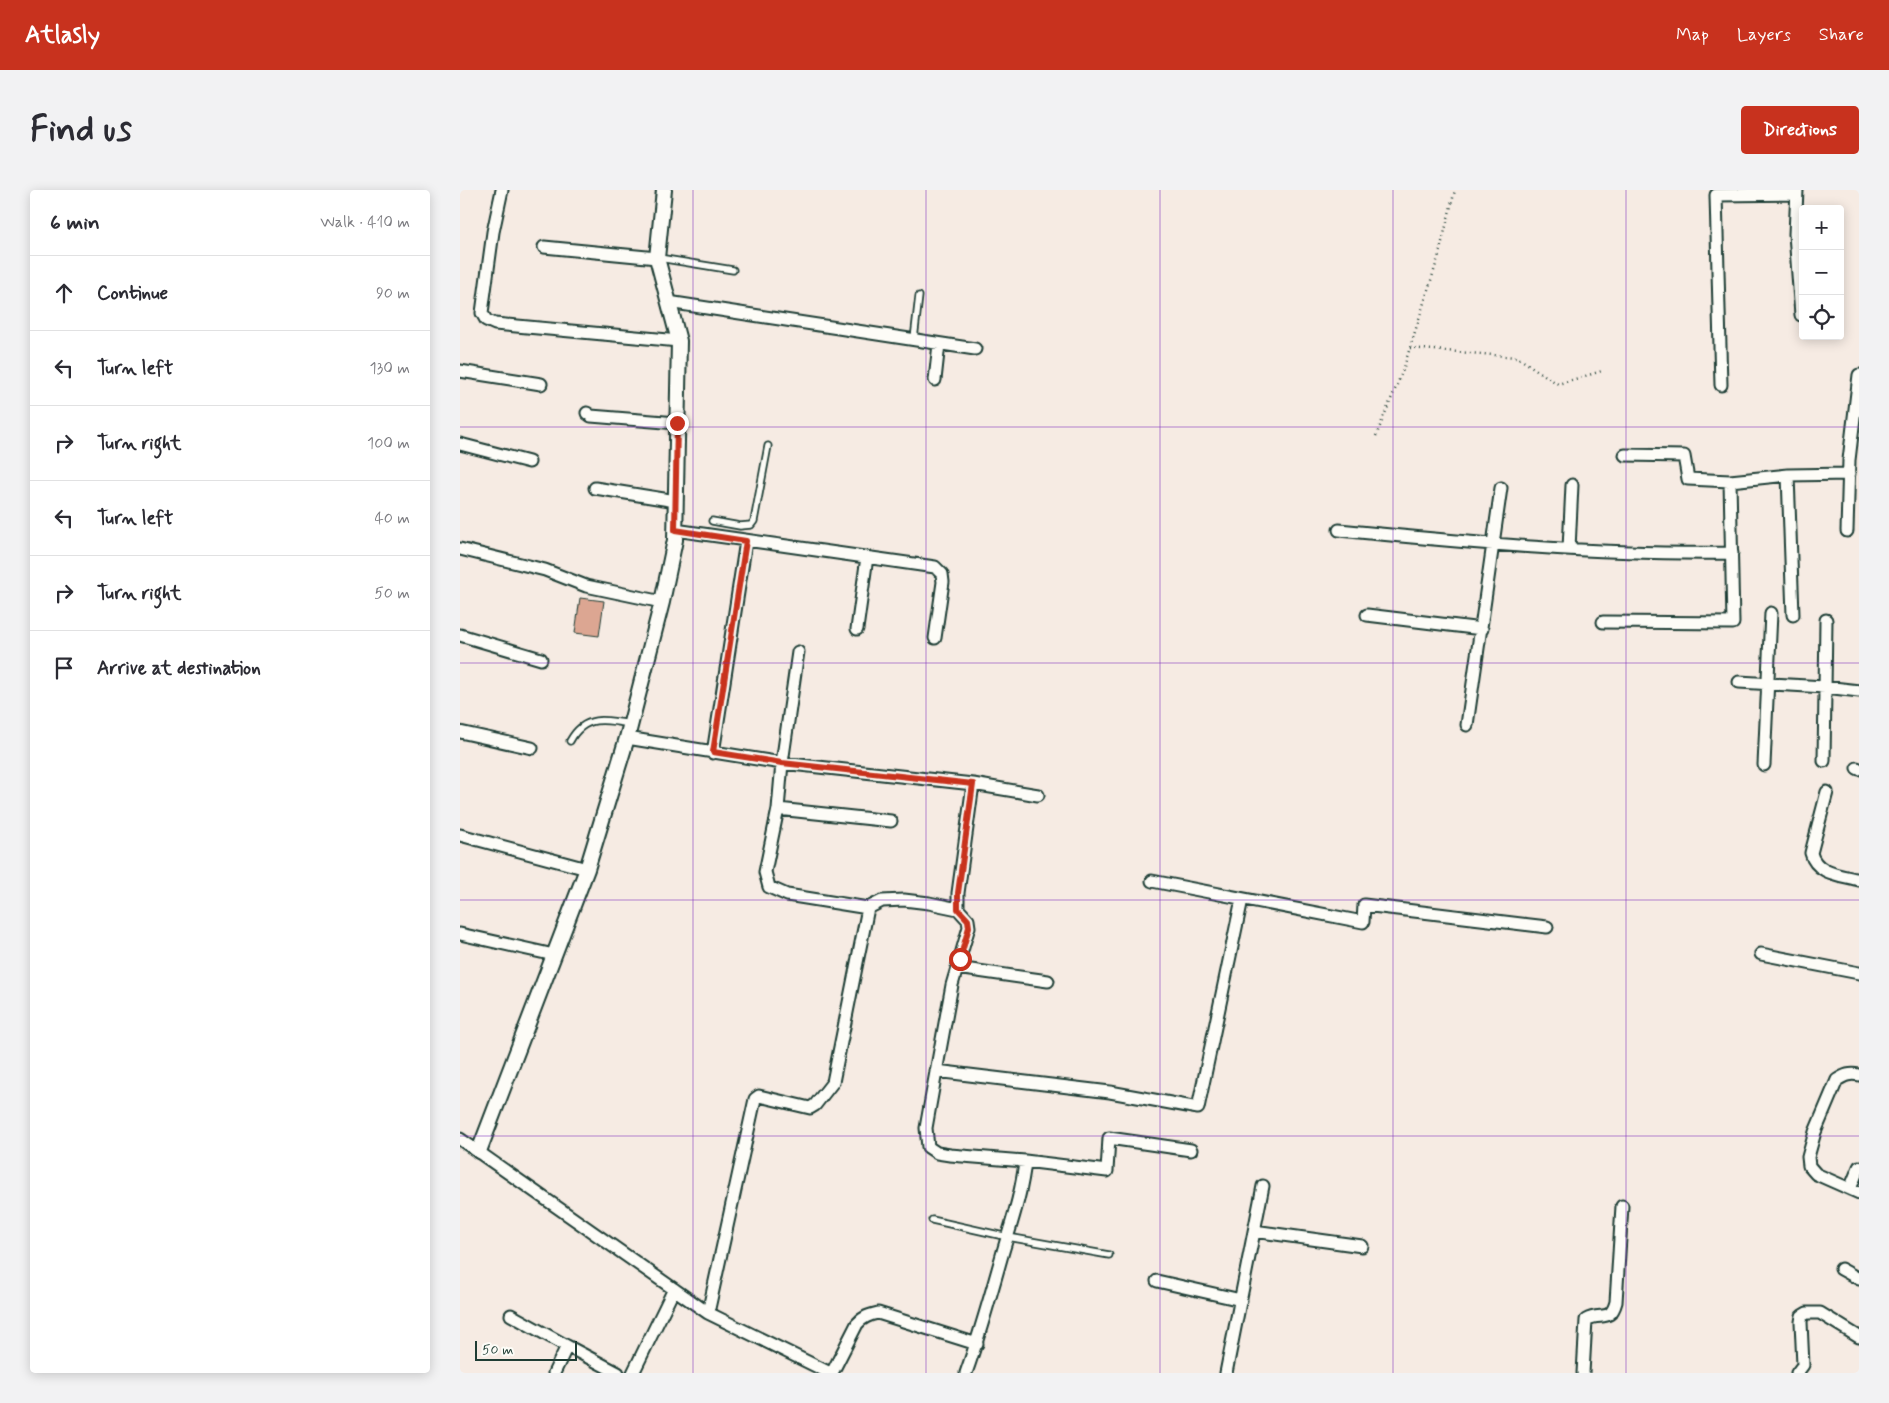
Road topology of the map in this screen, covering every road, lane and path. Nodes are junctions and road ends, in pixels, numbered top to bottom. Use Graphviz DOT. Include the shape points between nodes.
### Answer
graph roads {
  1 [pos="502,190"];
  2 [pos="664,190"];
  3 [pos="1455,190"];
  4 [pos="1796,192"];
  5 [pos="544,247"];
  6 [pos="657,258"];
  7 [pos="733,270"];
  8 [pos="1800,295"];
  9 [pos="919,296"];
  10 [pos="668,302"];
  11 [pos="914,340"];
  12 [pos="679,341"];
  13 [pos="939,344"];
  14 [pos="1410,348"];
  15 [pos="975,349"];
  16 [pos="460,371"];
  17 [pos="1602,371"];
  18 [pos="1859,375"];
  19 [pos="935,380"];
  20 [pos="541,384"];
  21 [pos="1721,385"];
  22 [pos="587,413"];
  23 [pos="677,423"];
  24 [pos="1376,436"];
  25 [pos="460,444"];
  26 [pos="768,446"];
  27 [pos="1855,446"];
  28 [pos="1625,455"];
  29 [pos="529,462"];
  30 [pos="1849,474"];
  31 [pos="1788,475"];
  32 [pos="1730,481"];
  33 [pos="1572,485"];
  34 [pos="595,488"];
  35 [pos="1501,488"];
  36 [pos="676,501"];
  37 [pos="712,521"];
  38 [pos="740,526"];
  39 [pos="675,530"];
  40 [pos="1339,530"];
  41 [pos="1847,531"];
  42 [pos="742,540"];
  43 [pos="1494,545"];
  44 [pos="460,549"];
  45 [pos="1569,549"];
  46 [pos="1732,553"];
  47 [pos="868,557"];
  48 [pos="662,602"];
  49 [pos="1771,613"];
  50 [pos="1367,615"];
  51 [pos="1794,615"];
  52 [pos="1826,620"];
  53 [pos="1603,622"];
  54 [pos="858,629"];
  55 [pos="1482,629"];
  56 [pos="460,634"];
  57 [pos="935,638"];
  58 [pos="798,652"];
  59 [pos="541,659"];
  60 [pos="1739,682"];
  61 [pos="1767,684"];
  62 [pos="1825,687"];
  63 [pos="1859,691"];
  64 [pos="630,724"];
  65 [pos="1466,725"];
  66 [pos="460,732"];
  67 [pos="627,738"];
  68 [pos="570,741"];
  69 [pos="532,748"];
  70 [pos="713,752"];
  71 [pos="1824,761"];
  72 [pos="782,763"];
  73 [pos="1764,765"];
  74 [pos="973,784"];
  75 [pos="1827,792"];
  76 [pos="1038,795"];
  77 [pos="778,809"];
  78 [pos="891,821"];
  79 [pos="460,835"];
  80 [pos="587,869"];
  81 [pos="1859,880"];
  82 [pos="1152,882"];
  83 [pos="1242,899"];
  84 [pos="868,908"];
  85 [pos="958,909"];
  86 [pos="1547,927"];
  87 [pos="460,934"];
  88 [pos="1761,954"];
  89 [pos="554,955"];
  90 [pos="957,968"];
  91 [pos="1859,974"];
  92 [pos="1048,981"];
  93 [pos="936,1071"];
  94 [pos="1859,1075"];
  95 [pos="460,1139"];
  96 [pos="1191,1150"];
  97 [pos="479,1151"];
  98 [pos="1025,1161"];
  99 [pos="1859,1167"];
  100 [pos="1262,1186"];
  101 [pos="1855,1191"];
  102 [pos="1622,1206"];
  103 [pos="932,1220"];
  104 [pos="1254,1231"];
  105 [pos="1008,1237"];
  106 [pos="1362,1246"];
  107 [pos="1109,1255"];
  108 [pos="1841,1269"];
  109 [pos="1859,1279"];
  110 [pos="1157,1281"];
  111 [pos="674,1289"];
  112 [pos="1240,1300"];
  113 [pos="708,1313"];
  114 [pos="511,1315"];
  115 [pos="1859,1337"];
  116 [pos="977,1344"];
  117 [pos="567,1346"];
  118 [pos="554,1373"];
  119 [pos="618,1373"];
  120 [pos="633,1373"];
  121 [pos="831,1373"];
  122 [pos="966,1373"];
  123 [pos="1226,1373"];
  124 [pos="1583,1373"];
  125 [pos="1797,1373"];
  1 -- 12 [label="street" via="482,313 486,320 495,324"];
  2 -- 6 [label="street"];
  3 -- 14 [label="path"];
  4 -- 8 [label="street"];
  4 -- 21 [label="street" via="1716,195"];
  5 -- 6 [label="street"];
  6 -- 7 [label="lane"];
  6 -- 10 [label="street"];
  9 -- 11 [label="lane"];
  10 -- 11 [label="street"];
  10 -- 12 [label="street"];
  11 -- 13 [label="street"];
  12 -- 23 [label="street"];
  13 -- 15 [label="street"];
  13 -- 19 [label="street"];
  14 -- 17 [label="path" via="1517,357 1558,384"];
  14 -- 24 [label="path"];
  16 -- 20 [label="street"];
  18 -- 27 [label="street"];
  22 -- 23 [label="street" via="591,416"];
  23 -- 36 [label="street"];
  25 -- 29 [label="street"];
  26 -- 38 [label="lane" via="754,521 751,525"];
  27 -- 30 [label="street"];
  28 -- 32 [label="street" via="1684,456 1689,480"];
  30 -- 31 [label="street"];
  30 -- 41 [label="street"];
  31 -- 32 [label="street"];
  31 -- 51 [label="street"];
  32 -- 46 [label="street"];
  33 -- 45 [label="street"];
  34 -- 36 [label="street"];
  35 -- 43 [label="street"];
  36 -- 39 [label="street"];
  37 -- 38 [label="lane"];
  38 -- 42 [label="lane"];
  39 -- 42 [label="street"];
  39 -- 48 [label="street"];
  40 -- 43 [label="street"];
  42 -- 47 [label="street"];
  42 -- 70 [label="street"];
  43 -- 45 [label="street"];
  43 -- 55 [label="street"];
  44 -- 48 [label="street" via="545,570 586,586"];
  45 -- 46 [label="street"];
  46 -- 53 [label="street" via="1733,623"];
  47 -- 54 [label="street"];
  47 -- 57 [label="street" via="935,567 942,574"];
  48 -- 64 [label="street"];
  49 -- 61 [label="street"];
  50 -- 55 [label="street"];
  52 -- 62 [label="street"];
  55 -- 65 [label="street"];
  56 -- 59 [label="street"];
  58 -- 72 [label="street"];
  60 -- 61 [label="street"];
  61 -- 62 [label="street"];
  61 -- 73 [label="street"];
  62 -- 63 [label="street"];
  62 -- 71 [label="street"];
  64 -- 67 [label="street"];
  64 -- 68 [label="lane" via="601,720 588,723 575,731"];
  66 -- 69 [label="street"];
  67 -- 70 [label="street"];
  67 -- 80 [label="street"];
  70 -- 72 [label="street"];
  72 -- 74 [label="street"];
  72 -- 77 [label="street"];
  74 -- 76 [label="street"];
  74 -- 85 [label="street"];
  75 -- 81 [label="street" via="1811,853 1813,862 1822,870"];
  77 -- 78 [label="street"];
  77 -- 84 [label="street" via="766,872 770,887 787,895"];
  79 -- 80 [label="street"];
  80 -- 89 [label="street"];
  82 -- 83 [label="street"];
  83 -- 86 [label="street" via="1363,922 1364,905"];
  83 -- 93 [label="street" via="1198,1108 1110,1092"];
  84 -- 85 [label="street" via="882,901 904,900"];
  84 -- 113 [label="street" via="833,1082 810,1108 759,1096 755,1099"];
  85 -- 90 [label="street" via="968,920 969,927"];
  87 -- 89 [label="street"];
  88 -- 91 [label="street"];
  89 -- 97 [label="street"];
  90 -- 92 [label="street"];
  90 -- 93 [label="street"];
  93 -- 98 [label="street" via="926,1128 928,1147 937,1153 950,1155"];
  94 -- 101 [label="street" via="1844,1075 1837,1080 1808,1157 1816,1174"];
  95 -- 97 [label="street"];
  96 -- 98 [label="street" via="1110,1138 1107,1171"];
  97 -- 111 [label="street"];
  98 -- 105 [label="street"];
  99 -- 101 [label="street"];
  100 -- 104 [label="street"];
  102 -- 124 [label="street" via="1616,1302 1611,1314 1586,1320"];
  103 -- 105 [label="lane"];
  104 -- 106 [label="street"];
  104 -- 112 [label="street"];
  105 -- 107 [label="lane"];
  105 -- 116 [label="street"];
  108 -- 109 [label="street"];
  110 -- 112 [label="street"];
  111 -- 113 [label="street"];
  111 -- 120 [label="street"];
  112 -- 123 [label="street"];
  113 -- 121 [label="street"];
  114 -- 117 [label="street"];
  115 -- 125 [label="street" via="1820,1313 1807,1313 1801,1322 1803,1365"];
  116 -- 121 [label="street" via="878,1313 871,1314 857,1324"];
  116 -- 122 [label="street"];
  117 -- 118 [label="street"];
  117 -- 119 [label="street"];
}
